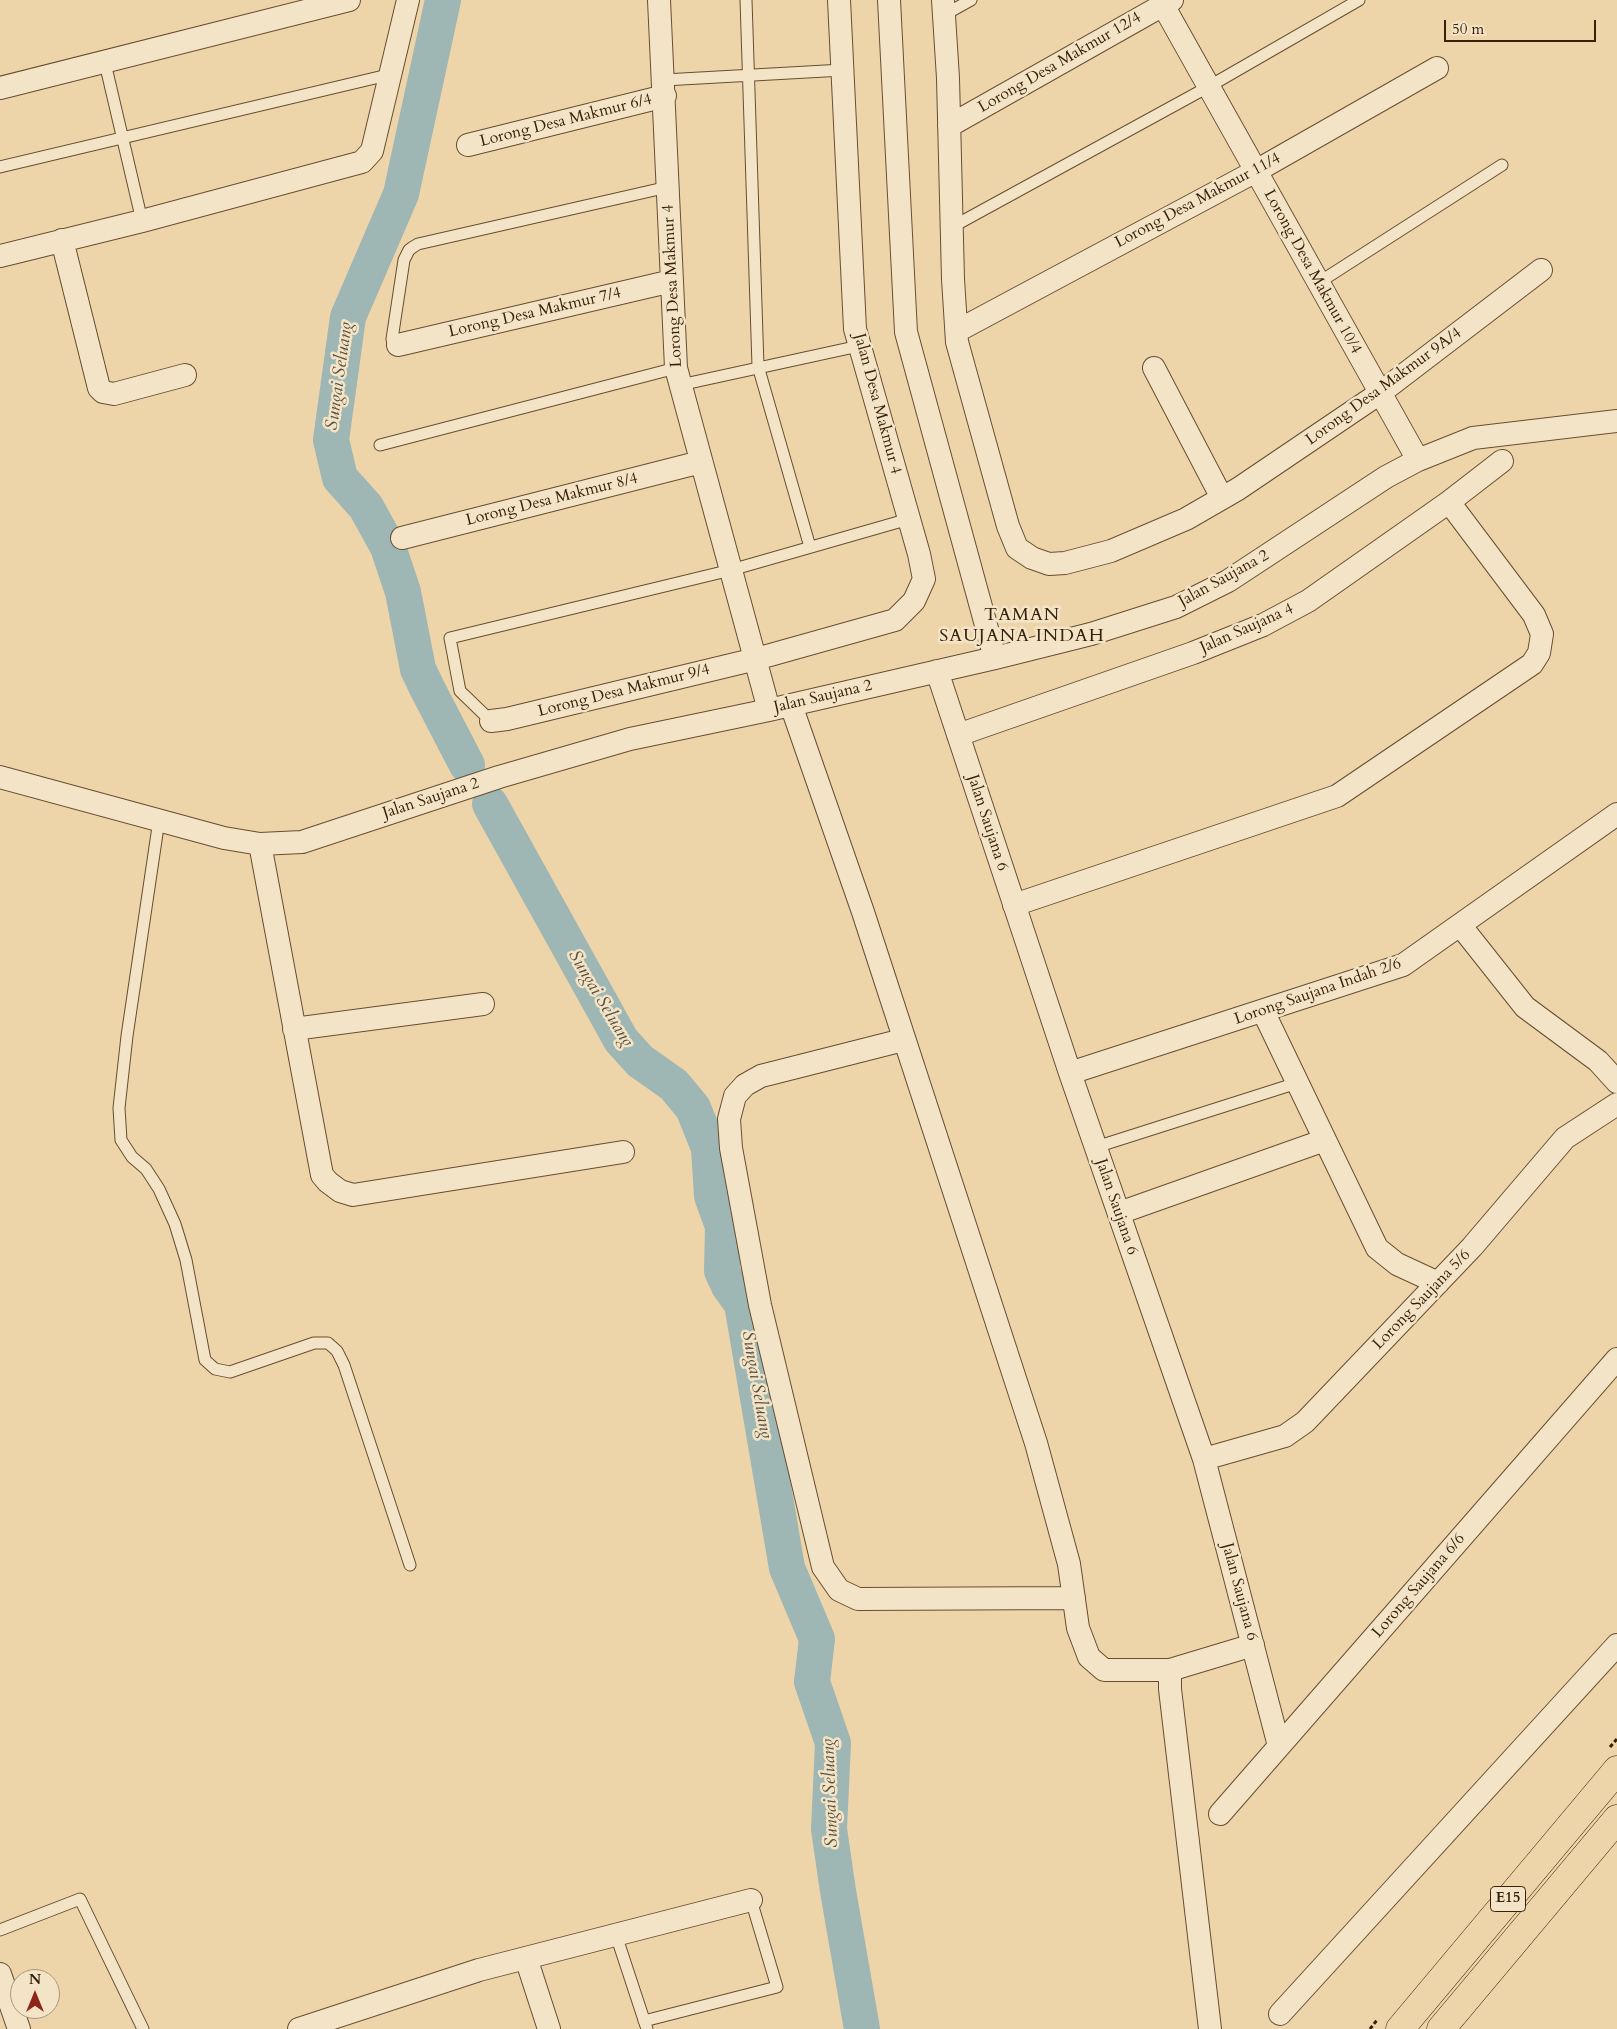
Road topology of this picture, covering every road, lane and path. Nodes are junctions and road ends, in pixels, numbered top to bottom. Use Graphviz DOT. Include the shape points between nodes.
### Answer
graph roads {
  1 [pos="349,0"];
  2 [pos="408,0"];
  3 [pos="659,0"];
  4 [pos="746,0"];
  5 [pos="839,0"];
  6 [pos="889,0"];
  7 [pos="971,0"];
  8 [pos="1360,0"];
  9 [pos="1167,2"];
  10 [pos="943,7"];
  11 [pos="105,63"];
  12 [pos="1438,68"];
  13 [pos="843,70"];
  14 [pos="392,74"];
  15 [pos="750,74"];
  16 [pos="1208,86"];
  17 [pos="0,88"];
  18 [pos="664,88"];
  19 [pos="949,126"];
  20 [pos="122,137"];
  21 [pos="468,146"];
  22 [pos="1502,165"];
  23 [pos="0,167"];
  24 [pos="1256,171"];
  25 [pos="668,186"];
  26 [pos="142,221"];
  27 [pos="952,227"];
  28 [pos="62,240"];
  29 [pos="0,256"];
  30 [pos="1541,270"];
  31 [pos="672,282"];
  32 [pos="1318,283"];
  33 [pos="957,331"];
  34 [pos="398,345"];
  35 [pos="860,346"];
  36 [pos="758,366"];
  37 [pos="1154,368"];
  38 [pos="185,375"];
  39 [pos="678,376"];
  40 [pos="1380,393"];
  41 [pos="1617,422"];
  42 [pos="380,446"];
  43 [pos="1418,460"];
  44 [pos="1502,461"];
  45 [pos="701,462"];
  46 [pos="1222,498"];
  47 [pos="1449,502"];
  48 [pos="909,519"];
  49 [pos="402,538"];
  50 [pos="810,547"];
  51 [pos="731,570"];
  52 [pos="995,658"];
  53 [pos="756,659"];
  54 [pos="937,671"];
  55 [pos="780,708"];
  56 [pos="491,721"];
  57 [pos="958,735"];
  58 [pos="0,777"];
  59 [pos="1617,814"];
  60 [pos="159,820"];
  61 [pos="260,844"];
  62 [pos="1014,905"];
  63 [pos="1460,925"];
  64 [pos="483,1004"];
  65 [pos="1263,1011"];
  66 [pos="294,1029"];
  67 [pos="903,1040"];
  68 [pos="1070,1073"];
  69 [pos="1617,1082"];
  70 [pos="1298,1083"];
  71 [pos="1617,1104"];
  72 [pos="1325,1140"];
  73 [pos="1096,1147"];
  74 [pos="623,1152"];
  75 [pos="1119,1213"];
  76 [pos="1438,1283"];
  77 [pos="1617,1359"];
  78 [pos="1204,1459"];
  79 [pos="410,1565"];
  80 [pos="1074,1598"];
  81 [pos="1253,1645"];
  82 [pos="1617,1645"];
  83 [pos="1170,1670"];
  84 [pos="1279,1746"];
  85 [pos="1617,1770"];
  86 [pos="1220,1814"];
  87 [pos="1617,1819"];
  88 [pos="752,1900"];
  89 [pos="0,1930"];
  90 [pos="616,1935"];
  91 [pos="526,1958"];
  92 [pos="0,1974"];
  93 [pos="1280,2014"];
  94 [pos="646,2025"];
  95 [pos="19,2029"];
  96 [pos="143,2029"];
  97 [pos="299,2029"];
  98 [pos="549,2029"];
  99 [pos="1210,2029"];
  100 [pos="1400,2029"];
  101 [pos="1441,2029"];
  1 -- 11 [label="street"];
  2 -- 14 [label="street"];
  3 -- 18 [label="street, Lorong Desa Makmur 4"];
  4 -- 15 [label="lane"];
  5 -- 13 [label="street, Jalan Desa Makmur 4"];
  6 -- 52 [label="street" via="906,332"];
  7 -- 10 [label="lane"];
  8 -- 16 [label="lane"];
  9 -- 16 [label="street, Lorong Desa Makmur 10/4"];
  9 -- 19 [label="street, Lorong Desa Makmur 12/4"];
  10 -- 19 [label="street"];
  11 -- 17 [label="street"];
  11 -- 20 [label="lane"];
  12 -- 24 [label="street, Lorong Desa Makmur 11/4"];
  13 -- 15 [label="lane"];
  13 -- 35 [label="street, Jalan Desa Makmur 4" via="855,329"];
  14 -- 20 [label="lane"];
  14 -- 26 [label="street" via="372,151 362,162"];
  15 -- 18 [label="lane"];
  15 -- 36 [label="lane"];
  16 -- 24 [label="street, Lorong Desa Makmur 10/4"];
  16 -- 27 [label="lane"];
  18 -- 21 [label="street, Lorong Desa Makmur 6/4"];
  18 -- 25 [label="street, Lorong Desa Makmur 4"];
  19 -- 27 [label="street"];
  20 -- 23 [label="lane"];
  20 -- 26 [label="lane"];
  22 -- 32 [label="lane"];
  24 -- 32 [label="street, Lorong Desa Makmur 10/4"];
  24 -- 33 [label="street, Lorong Desa Makmur 11/4"];
  25 -- 31 [label="street, Lorong Desa Makmur 4"];
  25 -- 34 [label="lane" via="418,244 409,250 404,260 392,339"];
  26 -- 28 [label="street"];
  27 -- 33 [label="street"];
  28 -- 29 [label="street"];
  28 -- 38 [label="street" via="99,388 114,394"];
  30 -- 40 [label="street, Lorong Desa Makmur 9A/4"];
  31 -- 34 [label="street, Lorong Desa Makmur 7/4"];
  31 -- 39 [label="street, Lorong Desa Makmur 4"];
  32 -- 40 [label="street, Lorong Desa Makmur 10/4"];
  33 -- 46 [label="street, Lorong Desa Makmur 9A/4" via="957,342 1008,526 1017,548 1032,558 1049,564 1065,563 1111,550 1186,518"];
  35 -- 36 [label="lane"];
  35 -- 48 [label="street, Jalan Desa Makmur 4"];
  36 -- 39 [label="lane"];
  36 -- 50 [label="lane"];
  37 -- 46 [label="street"];
  39 -- 42 [label="lane"];
  39 -- 45 [label="street, Lorong Desa Makmur 4"];
  40 -- 43 [label="street, Lorong Desa Makmur 10/4"];
  40 -- 46 [label="street, Lorong Desa Makmur 9A/4"];
  41 -- 43 [label="street, Jalan Saujana 2" via="1473,438"];
  43 -- 52 [label="street, Jalan Saujana 2" via="1386,477 1228,581 1176,607 1091,634"];
  44 -- 47 [label="street, Jalan Saujana 4"];
  45 -- 49 [label="street, Lorong Desa Makmur 8/4"];
  45 -- 51 [label="street, Lorong Desa Makmur 4"];
  47 -- 57 [label="street, Jalan Saujana 4" via="1308,601 1263,625 1193,653"];
  47 -- 62 [label="street" via="1534,615 1542,634 1539,653 1532,664 1337,796"];
  48 -- 50 [label="lane"];
  48 -- 53 [label="street, Jalan Desa Makmur 4" via="924,580 914,601 895,620"];
  50 -- 51 [label="lane"];
  51 -- 53 [label="street, Lorong Desa Makmur 4"];
  51 -- 56 [label="lane" via="450,638 460,691"];
  52 -- 54 [label="street, Jalan Saujana 2"];
  53 -- 55 [label="street, Lorong Desa Makmur 4"];
  53 -- 56 [label="street, Lorong Desa Makmur 9/4"];
  54 -- 55 [label="street, Jalan Saujana 2"];
  54 -- 57 [label="street, Jalan Saujana 6"];
  55 -- 61 [label="street, Jalan Saujana 2" via="630,739 499,777 302,842"];
  55 -- 67 [label="street, Lorong Desa Makmur 4" via="862,912"];
  57 -- 62 [label="street, Jalan Saujana 6"];
  58 -- 60 [label="street, Jalan Saujana 2"];
  59 -- 63 [label="street, Lorong Saujana Indah 2/6"];
  60 -- 61 [label="street, Jalan Saujana 2"];
  60 -- 79 [label="lane" via="127,1036 119,1108 121,1140 159,1189 175,1224 186,1260 205,1360 215,1369 230,1372 314,1343 328,1343 337,1351"];
  61 -- 66 [label="street"];
  62 -- 68 [label="street, Jalan Saujana 6"];
  63 -- 65 [label="street, Lorong Saujana Indah 2/6" via="1403,965"];
  63 -- 69 [label="street" via="1525,1007 1598,1061"];
  64 -- 66 [label="street"];
  65 -- 68 [label="street, Lorong Saujana Indah 2/6"];
  65 -- 70 [label="street"];
  66 -- 74 [label="street" via="322,1175 340,1191 353,1195"];
  67 -- 80 [label="street, Lorong Desa Makmur 4" via="1036,1443 1069,1564"];
  67 -- 80 [label="street" via="761,1076 745,1084 735,1096 729,1119 731,1148 760,1305 823,1567 838,1590 858,1599"];
  68 -- 73 [label="street, Jalan Saujana 6"];
  70 -- 72 [label="street"];
  70 -- 73 [label="lane"];
  71 -- 76 [label="street, Lorong Saujana 5/6" via="1565,1138 1472,1248"];
  72 -- 75 [label="street"];
  72 -- 76 [label="street" via="1377,1248 1397,1264"];
  73 -- 75 [label="street, Jalan Saujana 6"];
  75 -- 78 [label="street, Jalan Saujana 6"];
  76 -- 78 [label="street, Lorong Saujana 5/6" via="1305,1422 1285,1436"];
  77 -- 84 [label="street, Lorong Saujana 6/6"];
  78 -- 81 [label="street, Jalan Saujana 6"];
  80 -- 83 [label="street, Lorong Desa Makmur 4" via="1078,1628 1089,1657 1104,1670"];
  81 -- 83 [label="street, Lorong Desa Makmur 4"];
  81 -- 84 [label="street, Jalan Saujana 6"];
  82 -- 93 [label="street"];
  83 -- 99 [label="street"];
  84 -- 86 [label="street, Lorong Saujana 6/6"];
  85 -- 100 [label="highway, E15"];
  87 -- 101 [label="highway, E15"];
  88 -- 90 [label="street"];
  88 -- 94 [label="lane" via="778,1987"];
  89 -- 96 [label="lane" via="80,1899"];
  90 -- 91 [label="street"];
  90 -- 94 [label="lane"];
  91 -- 97 [label="street" via="479,1970"];
  91 -- 98 [label="street"];
  92 -- 95 [label="street"];
}
